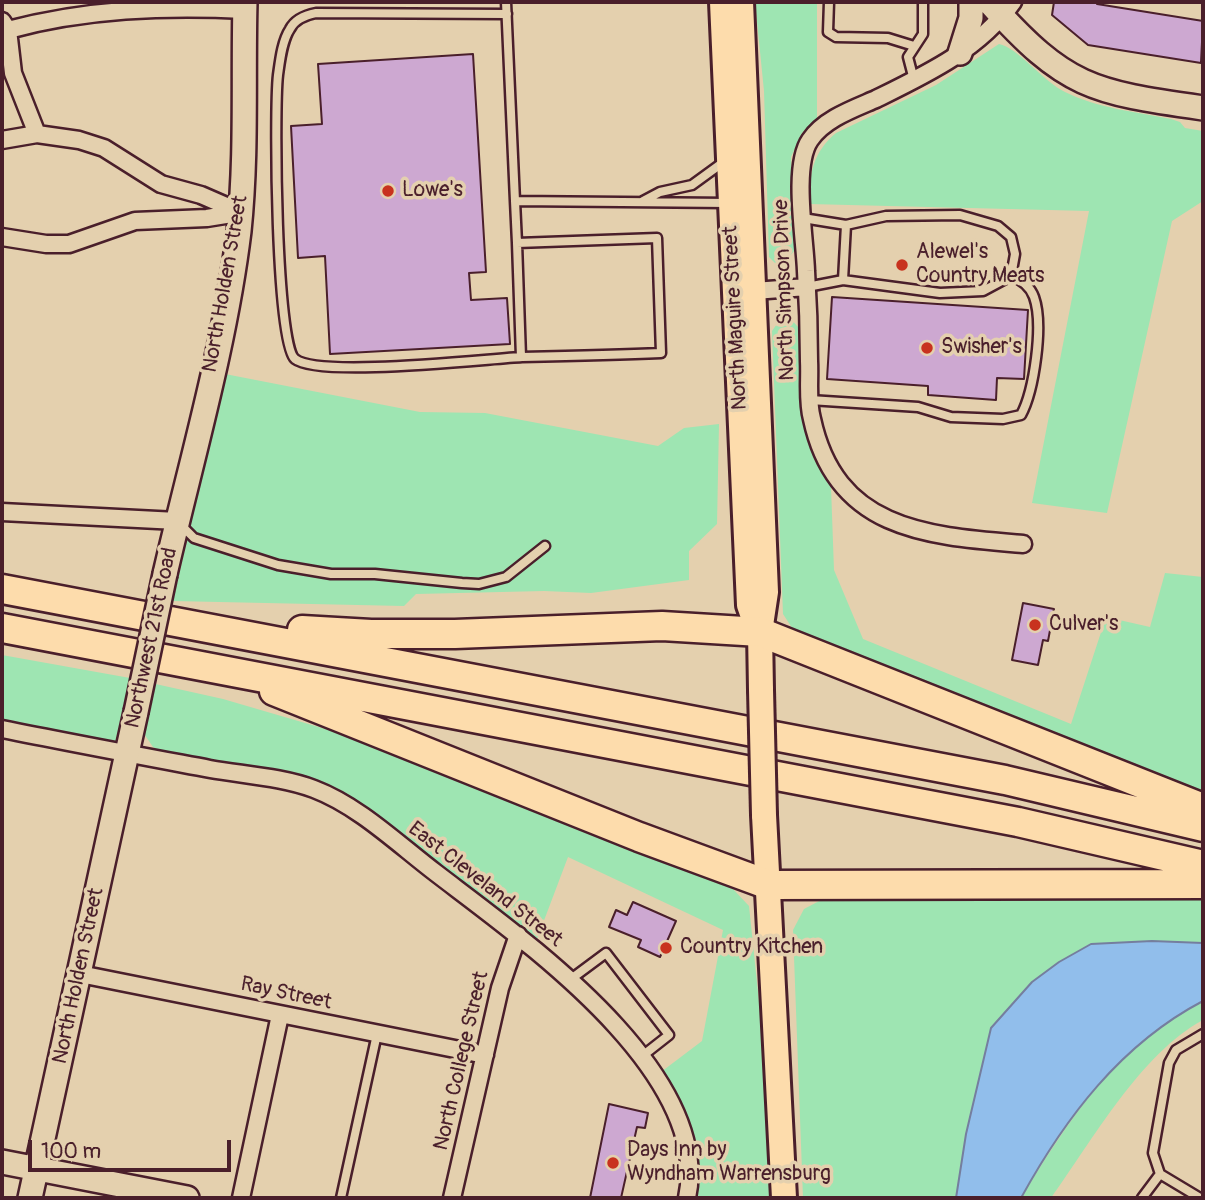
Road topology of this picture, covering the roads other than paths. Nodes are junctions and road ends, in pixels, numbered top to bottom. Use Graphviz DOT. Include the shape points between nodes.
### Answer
graph roads {
  1 [pos="506,2"];
  2 [pos="722,2"];
  3 [pos="741,2"];
  4 [pos="830,2"];
  5 [pos="923,2"];
  6 [pos="971,2"];
  7 [pos="245,6"];
  8 [pos="1001,7"];
  9 [pos="507,14"];
  10 [pos="5,25"];
  11 [pos="914,46"];
  12 [pos="960,53"];
  13 [pos="915,80"];
  14 [pos="1203,108"];
  15 [pos="37,134"];
  16 [pos="2,140"];
  17 [pos="729,158"];
  18 [pos="515,201"];
  19 [pos="640,202"];
  20 [pos="731,203"];
  21 [pos="240,212"];
  22 [pos="803,218"];
  23 [pos="846,225"];
  24 [pos="2,236"];
  25 [pos="517,243"];
  26 [pos="1011,276"];
  27 [pos="843,280"];
  28 [pos="807,287"];
  29 [pos="754,291"];
  30 [pos="521,358"];
  31 [pos="810,400"];
  32 [pos="2,512"];
  33 [pos="177,521"];
  34 [pos="1023,544"];
  35 [pos="545,546"];
  36 [pos="2,589"];
  37 [pos="180,622"];
  38 [pos="2,628"];
  39 [pos="760,632"];
  40 [pos="216,667"];
  41 [pos="2,729"];
  42 [pos="127,754"];
  43 [pos="1203,808"];
  44 [pos="1203,827"];
  45 [pos="1203,865"];
  46 [pos="1203,884"];
  47 [pos="769,885"];
  48 [pos="518,935"];
  49 [pos="80,974"];
  50 [pos="571,979"];
  51 [pos="281,1015"];
  52 [pos="377,1034"];
  53 [pos="1203,1034"];
  54 [pos="485,1055"];
  55 [pos="641,1058"];
  56 [pos="2,1162"];
  57 [pos="37,1169"];
  58 [pos="1160,1174"];
  59 [pos="30,1198"];
  60 [pos="187,1198"];
  61 [pos="241,1198"];
  62 [pos="341,1198"];
  63 [pos="452,1198"];
  64 [pos="687,1198"];
  65 [pos="784,1198"];
  66 [pos="1142,1198"];
  67 [pos="1200,1198"];
  1 -- 9 [label="lane"];
  2 -- 17 [label="main road, North Maguire Street"];
  3 -- 29 [label="main road, North Maguire Street"];
  4 -- 11 [label="lane" via="828,32 836,37 888,38"];
  5 -- 11 [label="lane" via="923,34"];
  6 -- 12 [label="main road"];
  7 -- 10 [label="street" via="121,9"];
  7 -- 21 [label="main road, North Holden Street"];
  8 -- 12 [label="street, North Simpson Drive"];
  8 -- 14 [label="main road" via="1034,51 1069,77 1108,93"];
  9 -- 18 [label="lane"];
  9 -- 30 [label="lane" via="316,13 290,28 278,76 281,277 286,340 297,361 366,367"];
  10 -- 15 [label="street" via="13,73"];
  11 -- 13 [label="lane" via="908,57"];
  12 -- 13 [label="street, North Simpson Drive"];
  13 -- 22 [label="street, North Simpson Drive" via="834,119 810,140 801,175"];
  15 -- 16 [label="street"];
  15 -- 21 [label="street" via="104,148 161,184"];
  17 -- 19 [label="lane" via="692,185"];
  17 -- 20 [label="main road, North Maguire Street"];
  18 -- 19 [label="lane"];
  18 -- 25 [label="lane"];
  19 -- 20 [label="lane"];
  20 -- 39 [label="main road, North Maguire Street" via="749,605"];
  21 -- 24 [label="street" via="135,221 69,244"];
  21 -- 33 [label="main road, North Holden Street" via="223,321"];
  22 -- 23 [label="lane"];
  22 -- 28 [label="street, North Simpson Drive"];
  23 -- 26 [label="lane" via="886,216 960,215 998,226 1011,237 1015,254"];
  23 -- 27 [label="lane"];
  25 -- 30 [label="lane"];
  25 -- 30 [label="lane" via="657,238 661,353"];
  26 -- 27 [label="lane" via="983,291 940,293"];
  26 -- 31 [label="lane" via="1024,281 1034,297 1038,320 1030,398 1021,415 951,417 918,407"];
  27 -- 28 [label="lane"];
  28 -- 29 [label="street"];
  28 -- 31 [label="street, North Simpson Drive"];
  29 -- 39 [label="main road, North Maguire Street" via="766,592"];
  31 -- 34 [label="street, North Simpson Drive" via="825,461 835,479 869,510 929,535"];
  32 -- 33 [label="street"];
  33 -- 35 [label="lane" via="194,538 278,565 331,574 375,573 462,583 506,577"];
  33 -- 42 [label="main road, Northwest 21st Road, bridge"];
  36 -- 37 [label="highway"];
  37 -- 39 [label="highway" via="371,634 662,626"];
  37 -- 44 [label="highway" via="991,777"];
  38 -- 40 [label="highway"];
  39 -- 43 [label="highway"];
  39 -- 47 [label="main road, North Maguire Street, bridge"];
  40 -- 45 [label="highway" via="1018,822"];
  40 -- 47 [label="highway"];
  41 -- 42 [label="street, East Cleveland Street"];
  42 -- 48 [label="street, East Cleveland Street" via="321,792 366,820"];
  42 -- 49 [label="main road, North Holden Street"];
  46 -- 47 [label="highway"];
  47 -- 65 [label="main road, North Maguire Street"];
  48 -- 50 [label="street, East Cleveland Street"];
  48 -- 54 [label="street, North College Street"];
  49 -- 51 [label="street, Ray Street"];
  49 -- 57 [label="main road, North Holden Street"];
  50 -- 55 [label="street, East Cleveland Street"];
  50 -- 55 [label="lane" via="606,953 669,1035"];
  51 -- 52 [label="street, Ray Street"];
  51 -- 61 [label="street"];
  52 -- 54 [label="street, Ray Street"];
  52 -- 62 [label="lane"];
  53 -- 58 [label="lane" via="1176,1050 1169,1063 1153,1153"];
  54 -- 63 [label="street, North College Street"];
  55 -- 64 [label="street, East Cleveland Street" via="675,1112 689,1152"];
  56 -- 57 [label="main road"];
  57 -- 59 [label="main road, North Holden Street"];
  57 -- 60 [label="main road"];
  58 -- 66 [label="lane"];
  58 -- 67 [label="lane"];
}
